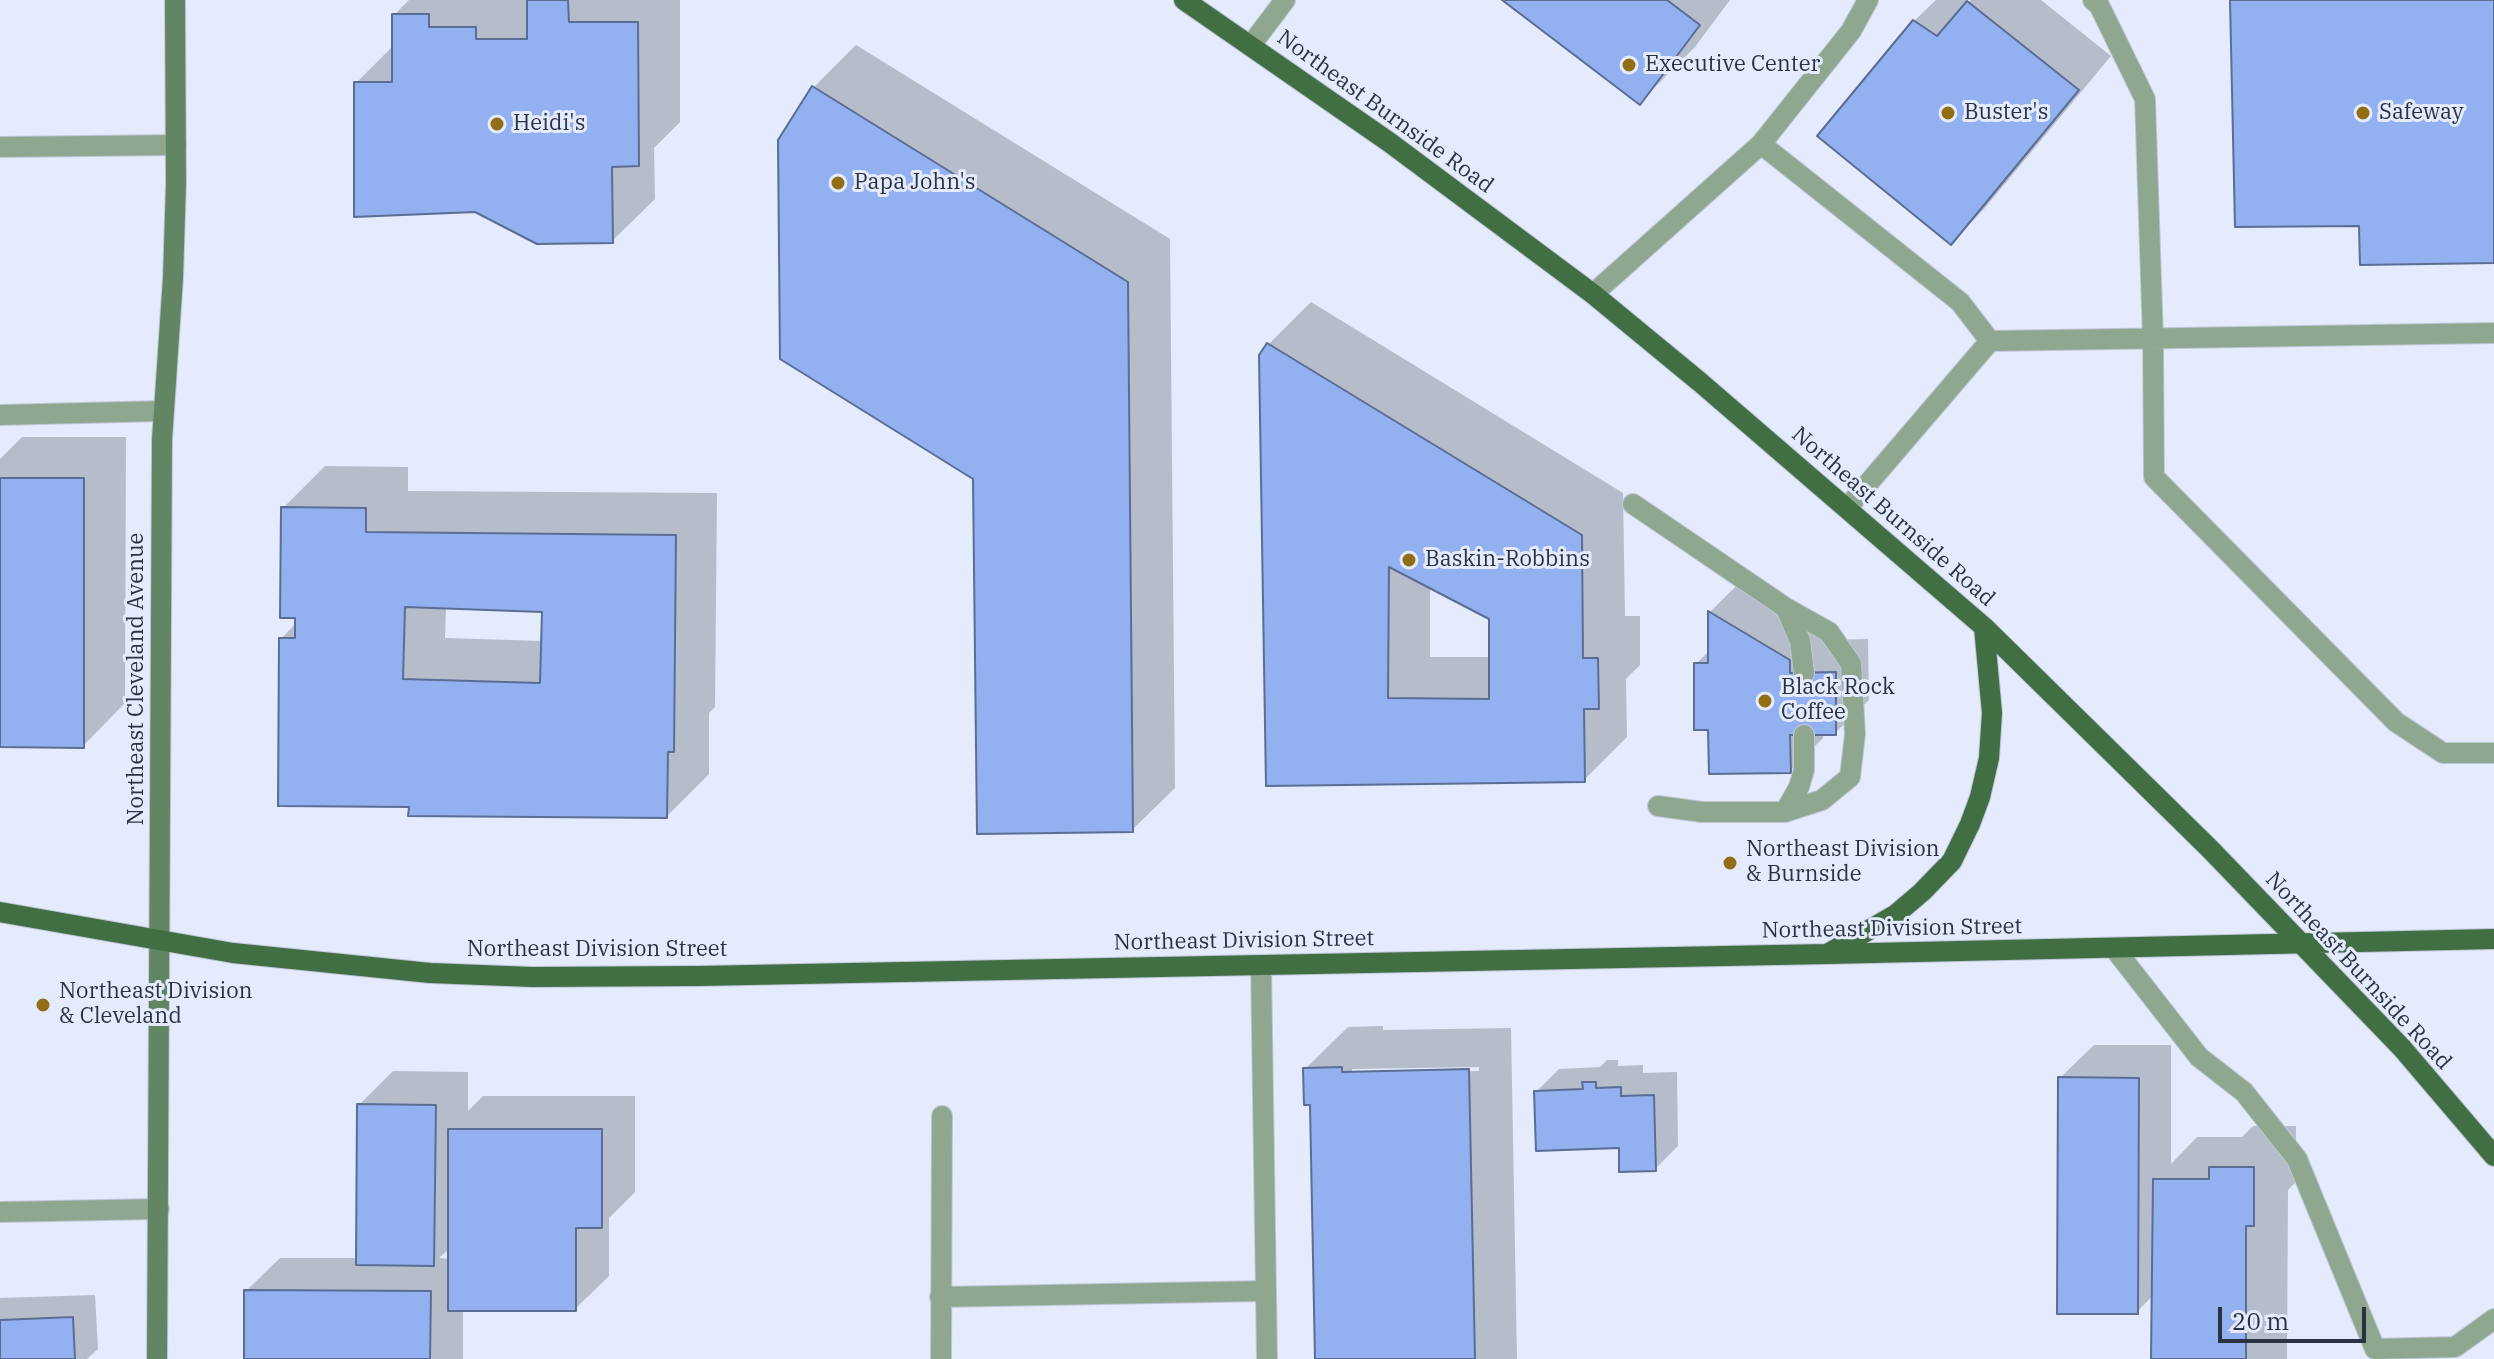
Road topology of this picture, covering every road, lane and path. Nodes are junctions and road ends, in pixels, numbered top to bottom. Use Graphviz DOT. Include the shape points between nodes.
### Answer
graph roads {
  1 [pos="175,0"];
  2 [pos="1184,0"];
  3 [pos="1285,0"];
  4 [pos="1868,0"];
  5 [pos="2093,0"];
  6 [pos="1251,45"];
  7 [pos="1761,144"];
  8 [pos="176,145"];
  9 [pos="0,147"];
  10 [pos="1593,294"];
  11 [pos="2494,333"];
  12 [pos="2153,339"];
  13 [pos="1990,341"];
  14 [pos="163,411"];
  15 [pos="0,415"];
  16 [pos="1633,504"];
  17 [pos="1847,508"];
  18 [pos="1786,608"];
  19 [pos="1984,627"];
  20 [pos="1804,673"];
  21 [pos="1804,735"];
  22 [pos="2494,753"];
  23 [pos="1658,806"];
  24 [pos="1785,812"];
  25 [pos="0,912"];
  26 [pos="160,939"];
  27 [pos="2494,939"];
  28 [pos="2301,944"];
  29 [pos="2114,948"];
  30 [pos="1827,954"];
  31 [pos="1261,965"];
  32 [pos="942,1116"];
  33 [pos="2494,1156"];
  34 [pos="159,1209"];
  35 [pos="0,1212"];
  36 [pos="1266,1291"];
  37 [pos="940,1297"];
  38 [pos="2494,1319"];
  39 [pos="157,1359"];
  40 [pos="941,1359"];
  41 [pos="1267,1359"];
  1 -- 8 [label="main road, Northeast Cleveland Avenue"];
  2 -- 6 [label="main road, Northeast Burnside Road"];
  3 -- 6 [label="street"];
  4 -- 7 [label="street" via="1851,31"];
  5 -- 12 [label="street" via="2145,99"];
  6 -- 10 [label="main road, Northeast Burnside Road"];
  7 -- 10 [label="street"];
  7 -- 13 [label="street" via="1960,302"];
  8 -- 9 [label="street"];
  8 -- 14 [label="main road, Northeast Cleveland Avenue"];
  10 -- 17 [label="main road, Northeast Burnside Road"];
  11 -- 12 [label="street"];
  12 -- 13 [label="street"];
  12 -- 22 [label="street" via="2154,477 2396,722 2443,753"];
  13 -- 17 [label="street"];
  14 -- 15 [label="street"];
  14 -- 26 [label="main road, Northeast Cleveland Avenue"];
  16 -- 18 [label="street"];
  17 -- 19 [label="main road, Northeast Burnside Road"];
  18 -- 20 [label="street" via="1800,641"];
  18 -- 24 [label="street" via="1829,632 1851,664 1855,734 1850,777 1822,800"];
  19 -- 28 [label="main road, Northeast Burnside Road"];
  19 -- 30 [label="main road" via="1992,713 1989,758 1970,824 1952,861 1922,892 1895,915"];
  21 -- 24 [label="street" via="1804,770"];
  23 -- 24 [label="street"];
  25 -- 26 [label="main road, Northeast Division Street"];
  26 -- 31 [label="main road, Northeast Division Street" via="333,965 532,977"];
  26 -- 34 [label="main road, Northeast Cleveland Avenue"];
  27 -- 28 [label="main road, Northeast Division Street"];
  28 -- 29 [label="main road, Northeast Division Street"];
  28 -- 33 [label="main road, Northeast Burnside Road" via="2402,1048"];
  29 -- 30 [label="main road, Northeast Division Street"];
  29 -- 38 [label="street" via="2199,1057 2244,1092 2297,1159 2375,1349 2455,1347"];
  30 -- 31 [label="main road, Northeast Division Street"];
  31 -- 36 [label="street"];
  32 -- 37 [label="street"];
  34 -- 35 [label="street"];
  34 -- 39 [label="main road, Northeast Cleveland Avenue"];
  36 -- 37 [label="street"];
  36 -- 41 [label="street"];
  37 -- 40 [label="street"];
}
